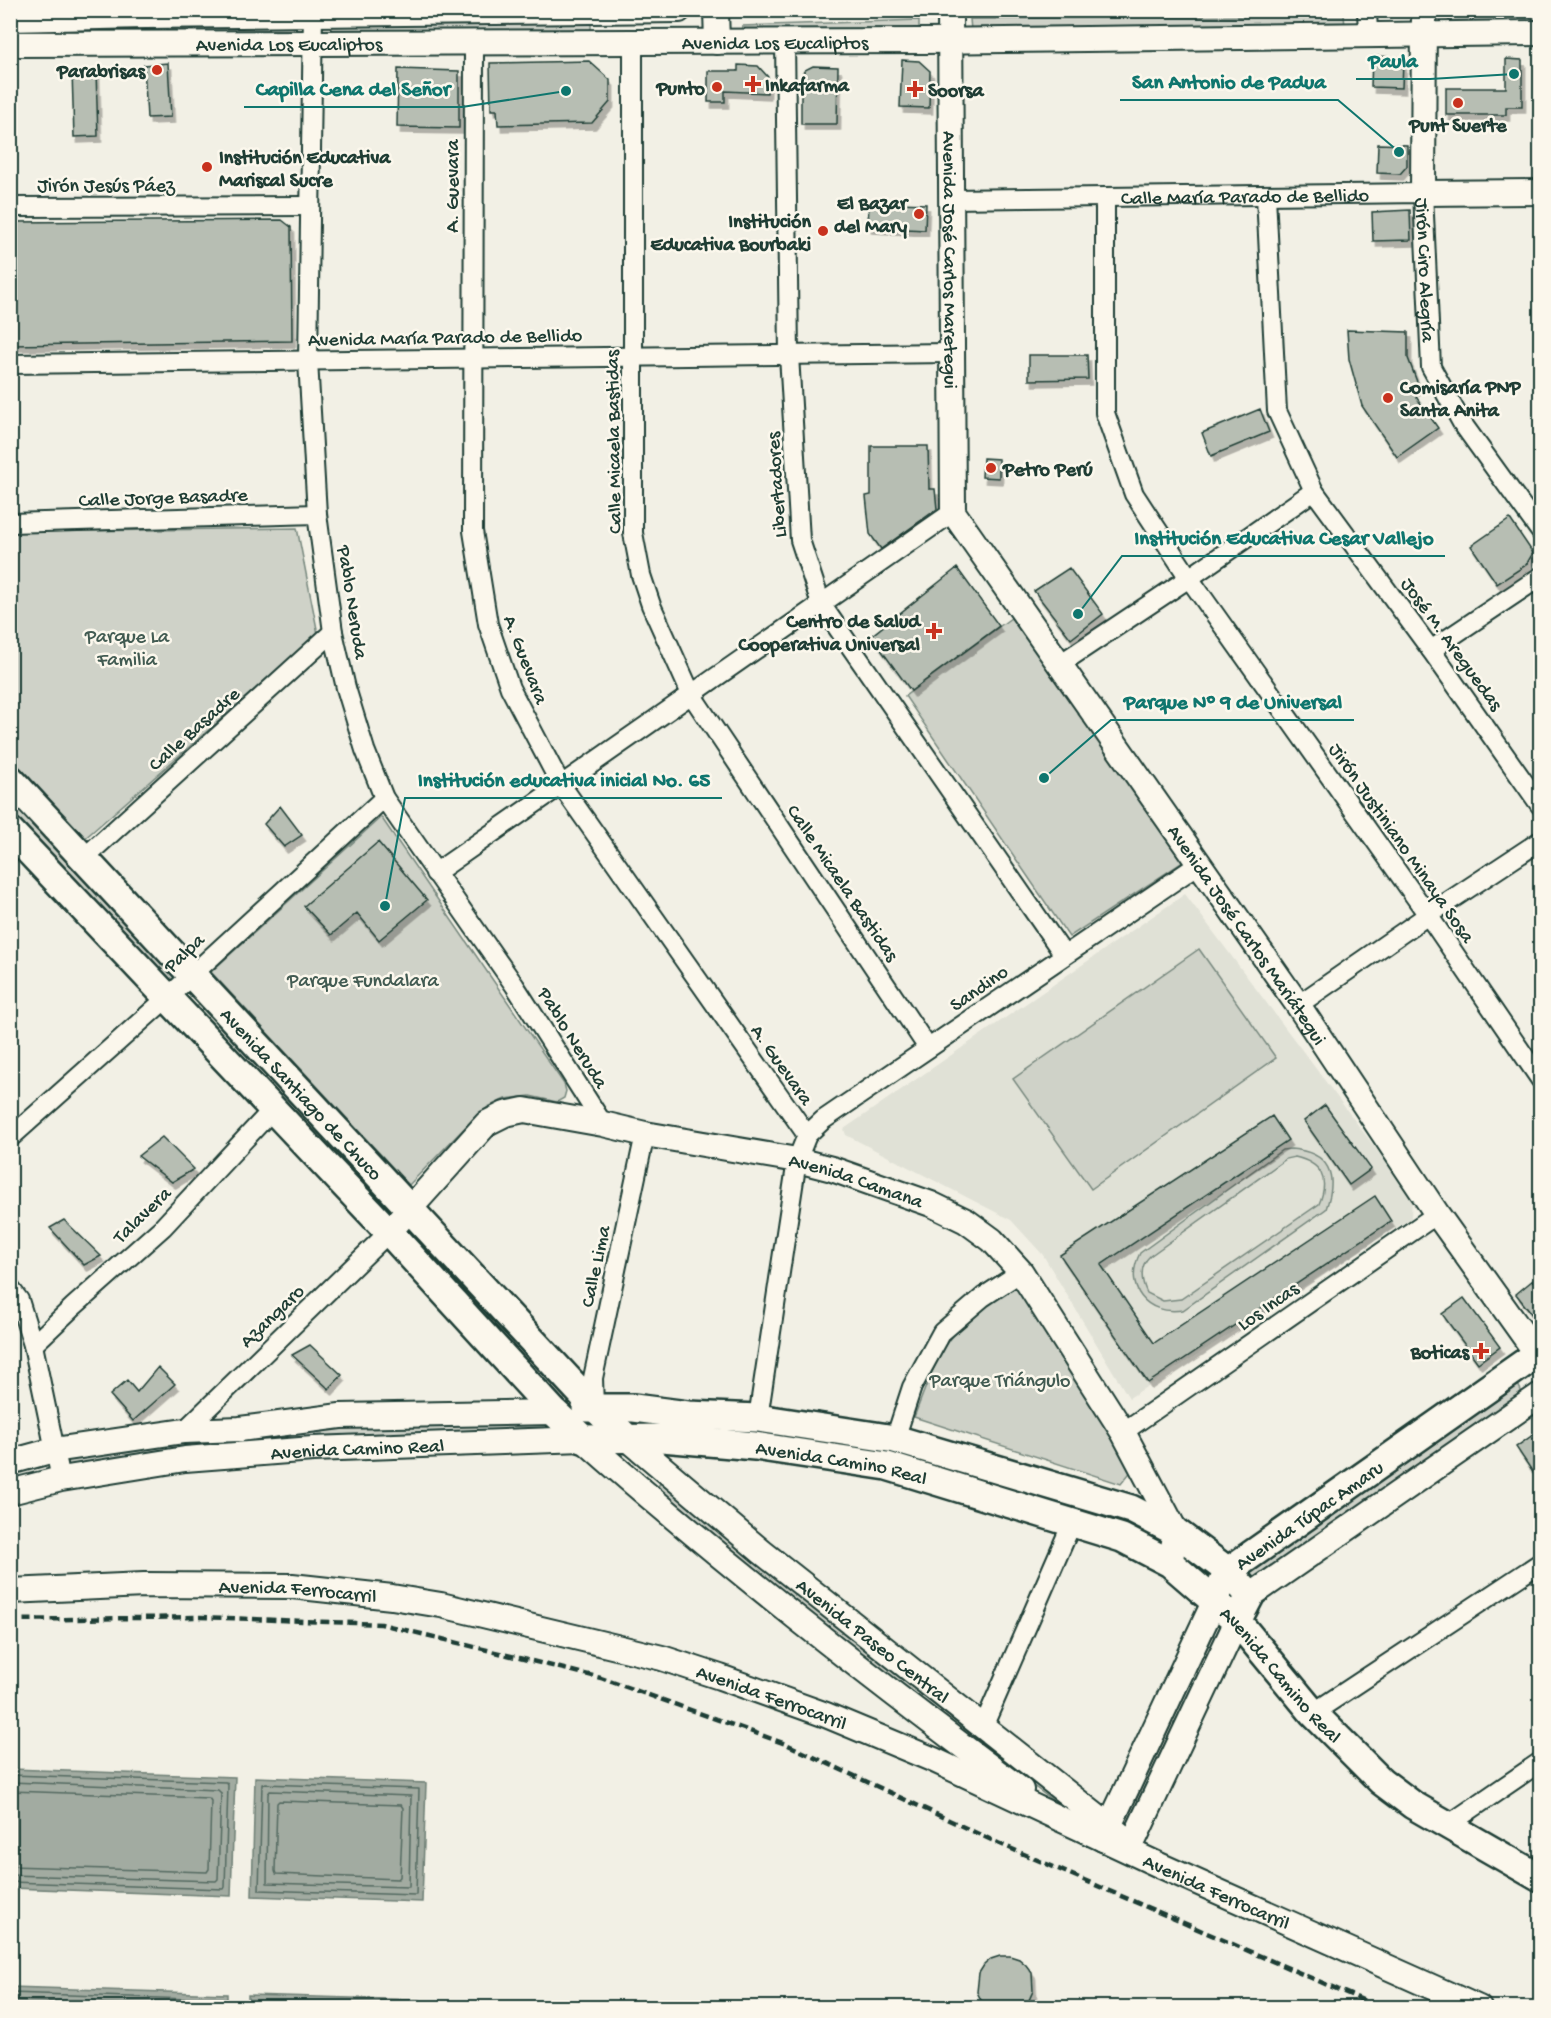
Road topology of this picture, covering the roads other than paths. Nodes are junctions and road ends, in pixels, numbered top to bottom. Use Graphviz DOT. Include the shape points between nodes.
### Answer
graph roads {
  1 [pos="679,10"];
  2 [pos="716,10"];
  3 [pos="950,10"];
  4 [pos="1367,10"];
  5 [pos="668,11"];
  6 [pos="313,12"];
  7 [pos="10,19"];
  8 [pos="1424,22"];
  9 [pos="1540,33"];
  10 [pos="1368,34"];
  11 [pos="951,40"];
  12 [pos="474,41"];
  13 [pos="633,41"];
  14 [pos="669,42"];
  15 [pos="717,42"];
  16 [pos="785,42"];
  17 [pos="10,44"];
  18 [pos="312,44"];
  19 [pos="1540,192"];
  20 [pos="1423,193"];
  21 [pos="1266,196"];
  22 [pos="1105,198"];
  23 [pos="951,199"];
  24 [pos="310,206"];
  25 [pos="10,207"];
  26 [pos="951,352"];
  27 [pos="789,355"];
  28 [pos="633,356"];
  29 [pos="474,358"];
  30 [pos="308,361"];
  31 [pos="10,364"];
  32 [pos="1314,490"];
  33 [pos="953,512"];
  34 [pos="317,514"];
  35 [pos="10,523"];
  36 [pos="1540,531"];
  37 [pos="1540,577"];
  38 [pos="1190,578"];
  39 [pos="821,603"];
  40 [pos="333,632"];
  41 [pos="1431,650"];
  42 [pos="1060,664"];
  43 [pos="691,694"];
  44 [pos="10,779"];
  45 [pos="561,784"];
  46 [pos="384,798"];
  47 [pos="1540,805"];
  48 [pos="10,831"];
  49 [pos="1540,841"];
  50 [pos="84,858"];
  51 [pos="1199,864"];
  52 [pos="435,873"];
  53 [pos="1428,915"];
  54 [pos="1064,955"];
  55 [pos="191,975"];
  56 [pos="168,997"];
  57 [pos="1298,1005"];
  58 [pos="928,1048"];
  59 [pos="1540,1079"];
  60 [pos="273,1109"];
  61 [pos="603,1124"];
  62 [pos="645,1134"];
  63 [pos="807,1135"];
  64 [pos="10,1138"];
  65 [pos="797,1160"];
  66 [pos="410,1209"];
  67 [pos="1437,1214"];
  68 [pos="389,1232"];
  69 [pos="1021,1272"];
  70 [pos="10,1288"];
  71 [pos="33,1344"];
  72 [pos="1539,1354"];
  73 [pos="1540,1395"];
  74 [pos="594,1407"];
  75 [pos="554,1412"];
  76 [pos="758,1418"];
  77 [pos="184,1431"];
  78 [pos="1123,1432"];
  79 [pos="626,1437"];
  80 [pos="583,1439"];
  81 [pos="895,1439"];
  82 [pos="54,1450"];
  83 [pos="10,1462"];
  84 [pos="61,1479"];
  85 [pos="10,1492"];
  86 [pos="1072,1522"];
  87 [pos="1176,1532"];
  88 [pos="1170,1563"];
  89 [pos="1540,1563"];
  90 [pos="1228,1571"];
  91 [pos="10,1591"];
  92 [pos="1250,1596"];
  93 [pos="1215,1600"];
  94 [pos="1237,1621"];
  95 [pos="1313,1713"];
  96 [pos="983,1727"];
  97 [pos="1540,1762"];
  98 [pos="1062,1820"];
  99 [pos="1448,1825"];
  100 [pos="1106,1832"];
  101 [pos="1132,1844"];
  102 [pos="1159,1865"];
  103 [pos="1540,1878"];
  104 [pos="1479,2007"];
  1 -- 5 [label="street, Avenida Los Eucaliptos"];
  2 -- 15 [label="street"];
  3 -- 11 [label="street, Avenida José Carlos Maretegui"];
  4 -- 10 [label="street"];
  5 -- 6 [label="street, Avenida Los Eucaliptos"];
  5 -- 14 [label="street"];
  6 -- 7 [label="street, Avenida Los Eucaliptos"];
  6 -- 18 [label="street, Pablo Neruda"];
  8 -- 9 [label="street, Avenida Los Eucaliptos"];
  8 -- 10 [label="street, Avenida Los Eucaliptos"];
  8 -- 20 [label="street, Jirón Ciro Alegría"];
  10 -- 11 [label="street, Avenida Los Eucaliptos"];
  11 -- 16 [label="street, Avenida Los Eucaliptos"];
  11 -- 23 [label="street, Avenida José Carlos Maretegui"];
  12 -- 13 [label="street, Avenida Los Eucaliptos"];
  12 -- 18 [label="street, Avenida Los Eucaliptos"];
  12 -- 29 [label="street, A. Guevara"];
  13 -- 14 [label="street, Avenida Los Eucaliptos"];
  13 -- 28 [label="street, Calle Micaela Bastidas"];
  14 -- 15 [label="street, Avenida Los Eucaliptos"];
  15 -- 16 [label="street, Avenida Los Eucaliptos"];
  16 -- 27 [label="street, Libertadores"];
  17 -- 18 [label="street, Avenida Los Eucaliptos"];
  18 -- 24 [label="street, Pablo Neruda"];
  19 -- 20 [label="street, Calle María Parado de Bellido"];
  20 -- 21 [label="street, Calle María Parado de Bellido"];
  20 -- 36 [label="street, Jirón Ciro Alegría" via="1431,367 1462,423"];
  21 -- 22 [label="street, Calle María Parado de Bellido"];
  21 -- 32 [label="street, José M. Areguedas" via="1276,411"];
  22 -- 23 [label="street, Calle María Parado de Bellido"];
  22 -- 38 [label="street, Jirón Justiniano Minaya Sosa" via="1105,413 1134,494"];
  23 -- 26 [label="street, Avenida José Carlos Maretegui"];
  24 -- 25 [label="street, Jirón Jesús Páez"];
  24 -- 30 [label="street, Pablo Neruda"];
  26 -- 27 [label="street, Avenida María Parado de Bellido"];
  26 -- 33 [label="street, Avenida José Carlos Maretegui"];
  27 -- 28 [label="street, Avenida María Parado de Bellido"];
  27 -- 39 [label="street, Libertadores" via="800,540"];
  28 -- 29 [label="street, Avenida María Parado de Bellido"];
  28 -- 43 [label="street, Calle Micaela Bastidas" via="633,533 648,595"];
  29 -- 30 [label="street, Avenida María Parado de Bellido"];
  29 -- 45 [label="street, A. Guevara" via="473,531 488,624 510,688"];
  30 -- 31 [label="street, Avenida María Parado de Bellido"];
  30 -- 34 [label="street, Pablo Neruda"];
  32 -- 38 [label="street"];
  32 -- 41 [label="street, José M. Areguedas"];
  33 -- 39 [label="street"];
  33 -- 42 [label="street, Avenida José Carlos Mariátegui"];
  34 -- 35 [label="street, Calle Jorge Basadre"];
  34 -- 40 [label="street, Pablo Neruda"];
  37 -- 41 [label="street"];
  38 -- 42 [label="street"];
  38 -- 53 [label="street, Jirón Justiniano Minaya Sosa"];
  39 -- 43 [label="street"];
  39 -- 54 [label="street, Libertadores"];
  40 -- 46 [label="street, Pablo Neruda" via="365,750"];
  40 -- 50 [label="street, Calle Basadre"];
  41 -- 47 [label="street, José M. Areguedas"];
  42 -- 51 [label="street, Avenida José Carlos Mariátegui"];
  43 -- 45 [label="street"];
  43 -- 58 [label="street, Calle Micaela Bastidas"];
  44 -- 50 [label="main road, Avenida Santiago de Chuco"];
  45 -- 52 [label="street"];
  45 -- 63 [label="street, A. Guevara"];
  46 -- 52 [label="street, Pablo Neruda"];
  46 -- 55 [label="street, Palpa"];
  48 -- 56 [label="main road, Avenida Santiago de Chuco"];
  49 -- 53 [label="street"];
  50 -- 55 [label="main road, Avenida Santiago de Chuco"];
  51 -- 54 [label="street, Sandino"];
  51 -- 57 [label="street, Avenida José Carlos Mariátegui"];
  52 -- 61 [label="street, Pablo Neruda" via="515,986"];
  53 -- 57 [label="street"];
  53 -- 59 [label="street, Jirón Justiniano Minaya Sosa"];
  54 -- 58 [label="street, Sandino"];
  55 -- 56 [label="street, Palpa"];
  55 -- 66 [label="main road, Avenida Santiago de Chuco"];
  56 -- 60 [label="main road, Avenida Santiago de Chuco"];
  56 -- 64 [label="street, Palpa"];
  57 -- 67 [label="street, Avenida José Carlos Mariátegui"];
  58 -- 63 [label="street, Sandino"];
  60 -- 68 [label="main road, Avenida Santiago de Chuco"];
  60 -- 71 [label="street, Talavera" via="163,1227"];
  61 -- 62 [label="street, Avenida Camana"];
  61 -- 66 [label="street, Avenida Camana" via="524,1110 505,1114 487,1123"];
  62 -- 65 [label="street, Avenida Camana"];
  62 -- 74 [label="street, Calle Lima" via="593,1378"];
  63 -- 65 [label="street, Sandino"];
  65 -- 69 [label="street, Avenida Camana" via="832,1168 966,1221 992,1240"];
  65 -- 76 [label="street, Sandino"];
  66 -- 68 [label="street, Avenida Camana"];
  66 -- 74 [label="main road, Avenida Santiago de Chuco"];
  67 -- 72 [label="street, Avenida José Carlos Mariátegui"];
  67 -- 78 [label="street, Los Incas"];
  68 -- 75 [label="main road, Avenida Santiago de Chuco"];
  68 -- 77 [label="street, Azangaro"];
  69 -- 78 [label="street, Avenida Camana"];
  69 -- 81 [label="street" via="983,1297 942,1332 912,1387"];
  70 -- 71 [label="street" via="19,1300"];
  71 -- 82 [label="street"];
  72 -- 90 [label="main road, Avenida Túpac Amaru"];
  73 -- 92 [label="street, Avenida Túpac Amaru"];
  74 -- 75 [label="main road, Avenida Camino Real"];
  74 -- 76 [label="main road, Avenida Camino Real"];
  74 -- 79 [label="main road, Avenida Paseo Central"];
  75 -- 77 [label="street, Avenida Camino Real" via="340,1416 240,1429"];
  75 -- 80 [label="main road, Avenida Paseo Central"];
  76 -- 81 [label="main road, Avenida Camino Real"];
  77 -- 82 [label="street, Avenida Camino Real"];
  78 -- 87 [label="street, Avenida Camana"];
  79 -- 80 [label="main road, Avenida Camino Real"];
  79 -- 86 [label="main road, Avenida Camino Real" via="755,1446 887,1466"];
  79 -- 96 [label="street, Avenida Paseo Central" via="762,1552"];
  80 -- 84 [label="street, Avenida Camino Real" via="313,1449 185,1459"];
  80 -- 98 [label="street, Avenida Paseo Central" via="734,1569"];
  81 -- 87 [label="main road, Avenida Camino Real" via="1131,1509"];
  82 -- 83 [label="street, Avenida Camino Real"];
  82 -- 84 [label="street"];
  84 -- 85 [label="street, Avenida Camino Real"];
  86 -- 88 [label="main road, Avenida Camino Real" via="1122,1538"];
  86 -- 96 [label="street"];
  87 -- 88 [label="street"];
  87 -- 90 [label="main road, Avenida Camino Real"];
  88 -- 93 [label="main road, Avenida Camino Real"];
  89 -- 95 [label="street"];
  90 -- 92 [label="main road, Avenida Camino Real"];
  90 -- 93 [label="main road, Avenida Túpac Amaru"];
  91 -- 98 [label="street, Avenida Ferrocarril" via="144,1585 292,1586 441,1605 662,1658 720,1677 934,1760"];
  92 -- 94 [label="main road, Avenida Túpac Amaru"];
  93 -- 94 [label="main road, Avenida Camino Real"];
  93 -- 100 [label="street, Avenida Túpac Amaru"];
  94 -- 95 [label="main road, Avenida Camino Real"];
  94 -- 101 [label="street, Avenida Túpac Amaru"];
  95 -- 99 [label="main road, Avenida Camino Real" via="1381,1781"];
  96 -- 100 [label="street, Avenida Paseo Central"];
  97 -- 99 [label="street"];
  98 -- 100 [label="street, Avenida Ferrocarril"];
  99 -- 103 [label="main road, Avenida Camino Real"];
  100 -- 101 [label="street, Avenida Paseo Central"];
  100 -- 102 [label="street, Avenida Ferrocarril"];
  101 -- 102 [label="street, Avenida Paseo Central"];
  102 -- 104 [label="street, Avenida Ferrocarril"];
}
